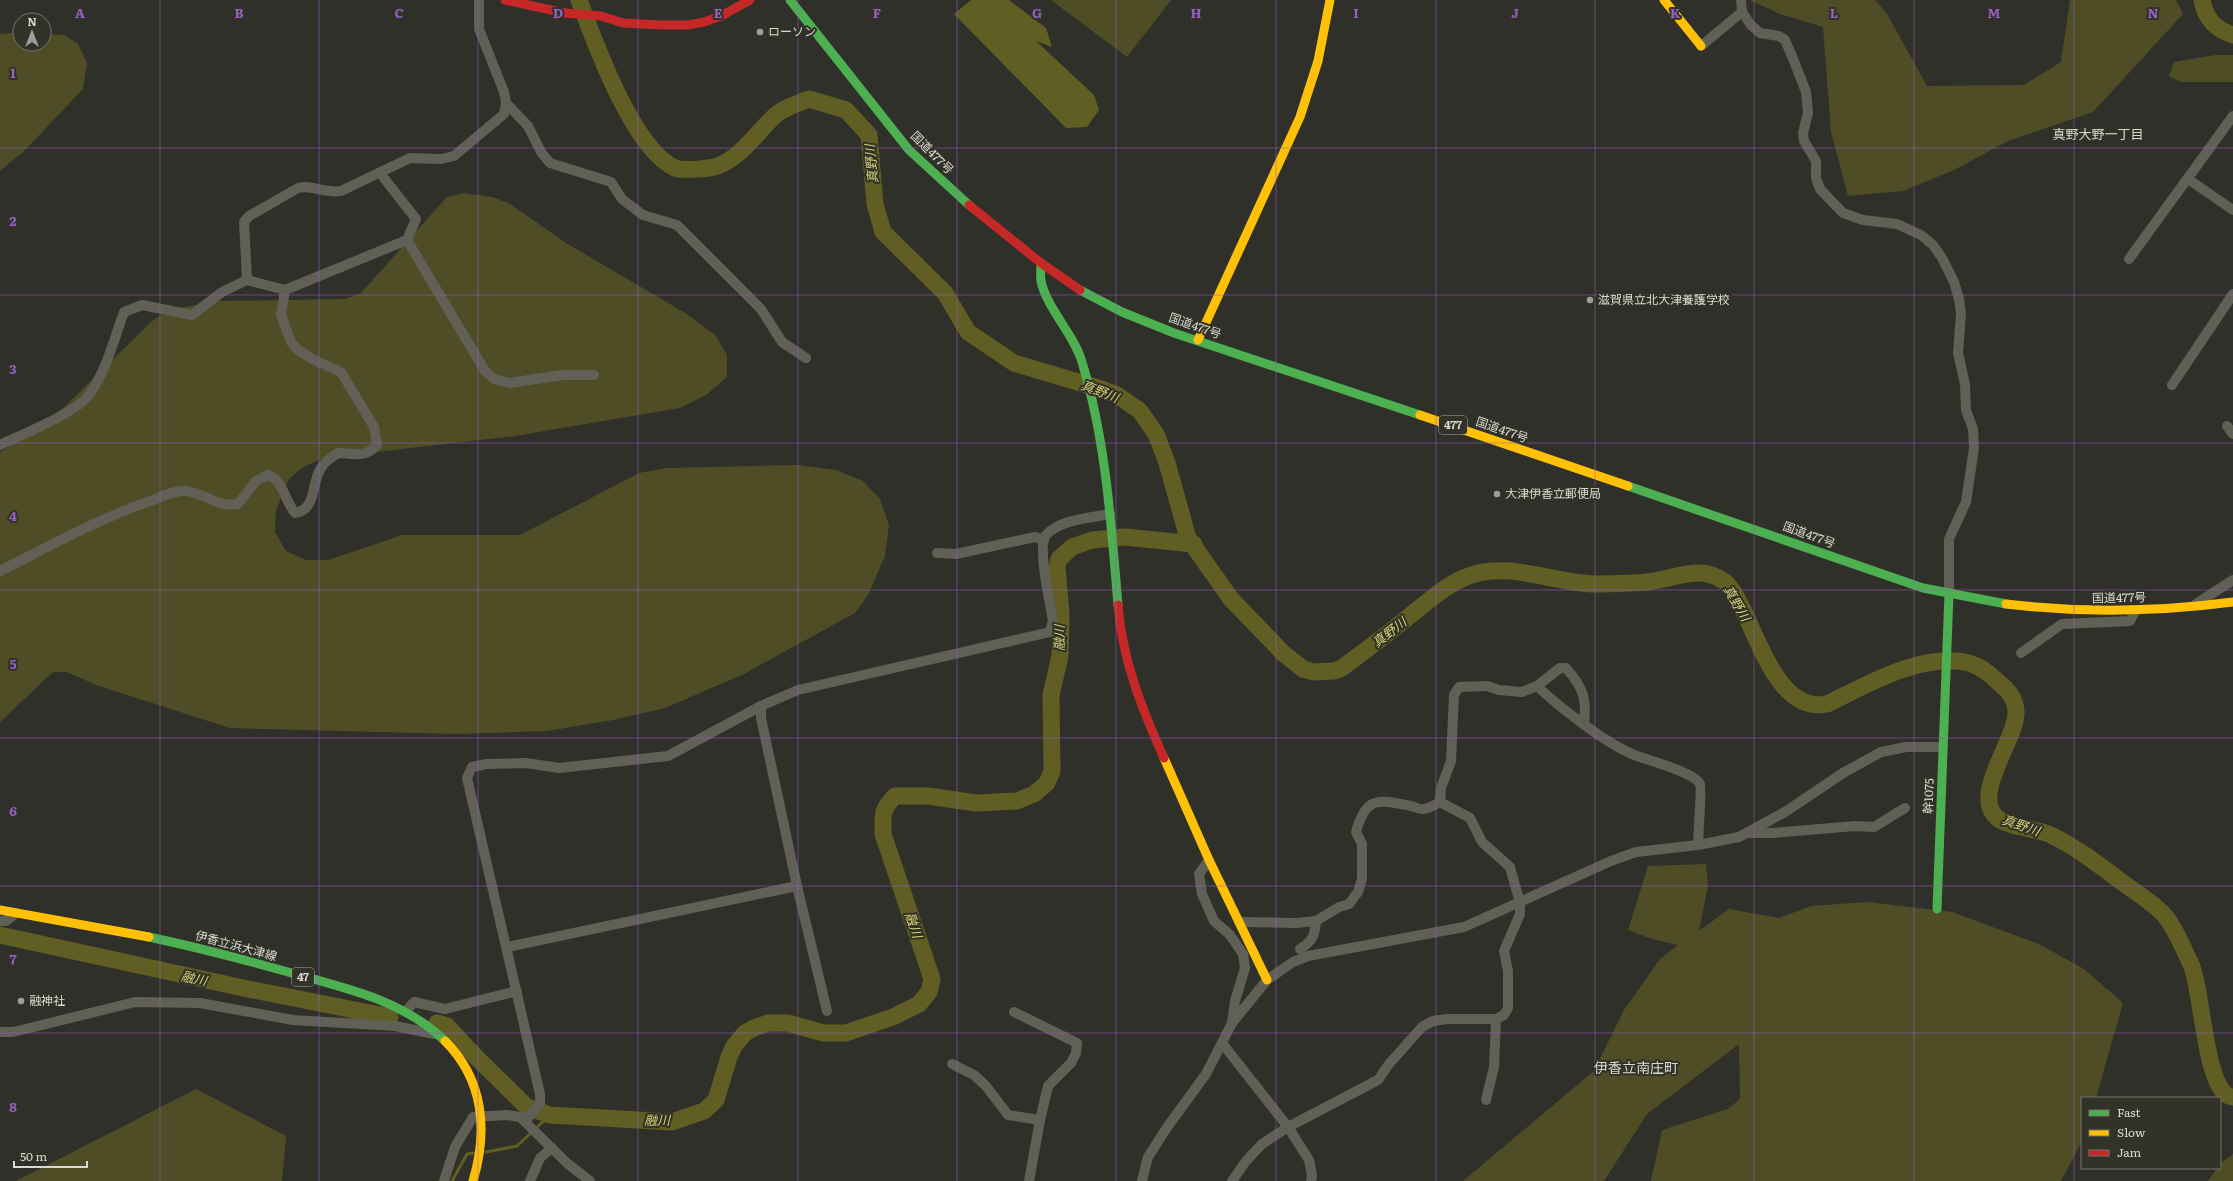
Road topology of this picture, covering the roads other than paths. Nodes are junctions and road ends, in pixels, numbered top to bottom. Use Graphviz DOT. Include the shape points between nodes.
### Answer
graph roads {
  1 [pos="479,0"];
  2 [pos="505,0"];
  3 [pos="750,0"];
  4 [pos="790,0"];
  5 [pos="1330,0"];
  6 [pos="1664,0"];
  7 [pos="1741,0"];
  8 [pos="1742,12"];
  9 [pos="1701,46"];
  10 [pos="506,103"];
  11 [pos="2233,116"];
  12 [pos="380,173"];
  13 [pos="2188,179"];
  14 [pos="2233,210"];
  15 [pos="407,240"];
  16 [pos="2129,259"];
  17 [pos="1041,262"];
  18 [pos="247,280"];
  19 [pos="285,290"];
  20 [pos="2233,294"];
  21 [pos="1198,340"];
  22 [pos="806,358"];
  23 [pos="594,375"];
  24 [pos="2172,385"];
  25 [pos="0,445"];
  26 [pos="1110,514"];
  27 [pos="1044,540"];
  28 [pos="937,553"];
  29 [pos="0,571"];
  30 [pos="2233,580"];
  31 [pos="1949,594"];
  32 [pos="2233,602"];
  33 [pos="2191,608"];
  34 [pos="2135,611"];
  35 [pos="2021,653"];
  36 [pos="1538,686"];
  37 [pos="761,706"];
  38 [pos="1584,724"];
  39 [pos="1943,747"];
  40 [pos="1440,802"];
  41 [pos="1905,808"];
  42 [pos="1746,833"];
  43 [pos="1698,845"];
  44 [pos="1209,860"];
  45 [pos="797,886"];
  46 [pos="1520,903"];
  47 [pos="1937,909"];
  48 [pos="0,910"];
  49 [pos="16,913"];
  50 [pos="0,921"];
  51 [pos="1316,921"];
  52 [pos="1239,922"];
  53 [pos="507,947"];
  54 [pos="1300,949"];
  55 [pos="1267,980"];
  56 [pos="517,991"];
  57 [pos="406,1011"];
  58 [pos="827,1011"];
  59 [pos="1014,1012"];
  60 [pos="1496,1019"];
  61 [pos="1232,1023"];
  62 [pos="0,1032"];
  63 [pos="438,1034"];
  64 [pos="1222,1043"];
  65 [pos="952,1064"];
  66 [pos="1486,1100"];
  67 [pos="482,1115"];
  68 [pos="1040,1120"];
  69 [pos="525,1121"];
  70 [pos="1288,1127"];
  71 [pos="552,1148"];
  72 [pos="444,1181"];
  73 [pos="473,1181"];
  74 [pos="530,1181"];
  75 [pos="590,1181"];
  76 [pos="1029,1181"];
  77 [pos="1142,1181"];
  78 [pos="1232,1181"];
  79 [pos="1311,1181"];
  1 -- 10 [label="street" via="478,29 504,92"];
  2 -- 3 [label="main road" via="571,14 601,16 623,24 688,25 721,16"];
  4 -- 17 [label="main road, 国道477号 / 477" via="909,150 973,210"];
  5 -- 21 [label="main road" via="1318,62 1300,117"];
  6 -- 9 [label="main road"];
  7 -- 8 [label="street"];
  8 -- 9 [label="street"];
  8 -- 31 [label="street" via="1760,33 1779,36 1788,45 1806,92 1808,113 1803,133 1804,141 1816,161 1816,178 1825,195 1843,213 1863,220 1897,224 1921,236 1933,245 1954,282 1961,313 1958,353 1965,384 1966,410 1973,429 1974,448 1966,502 1949,539"];
  10 -- 12 [label="street" via="504,114 454,156 441,159 410,158"];
  10 -- 22 [label="street" via="528,126 541,152 550,163 611,182 622,199 643,215 677,225 761,309 782,342"];
  11 -- 13 [label="street"];
  12 -- 15 [label="street" via="416,219"];
  12 -- 18 [label="street" via="335,192 325,192 306,186 298,188 249,216 244,222"];
  13 -- 14 [label="street"];
  13 -- 16 [label="street"];
  15 -- 19 [label="street"];
  15 -- 23 [label="street" via="485,371 494,379 509,383 563,375"];
  17 -- 21 [label="main road, 国道477号 / 477" via="1081,290 1122,312"];
  17 -- 26 [label="main road" via="1041,281 1048,298 1082,361 1100,440"];
  18 -- 19 [label="street"];
  18 -- 25 [label="street" via="222,292 192,315 142,305 124,312 104,365 87,398 49,422"];
  19 -- 29 [label="street" via="281,315 291,342 296,349 312,359 341,372 374,427 377,445 370,452 357,455 338,453 326,461 320,469 308,506 302,512 295,512 289,506 278,481 268,475 256,481 238,504 227,506 186,490 116,512"];
  20 -- 24 [label="street"];
  21 -- 31 [label="main road, 国道477号 / 477" via="1793,541 1885,576"];
  26 -- 27 [label="street" via="1058,526 1045,536"];
  26 -- 44 [label="main road" via="1119,619 1127,660 1150,728"];
  27 -- 28 [label="street" via="1035,537 956,554"];
  27 -- 37 [label="street" via="1042,548 1053,620 1050,632 798,690"];
  30 -- 33 [label="street"];
  31 -- 34 [label="main road, 国道477号 / 477" via="2012,606"];
  31 -- 39 [label="main road, 幹1075"];
  32 -- 33 [label="main road, 国道477号 / 477"];
  33 -- 34 [label="main road, 国道477号 / 477"];
  34 -- 35 [label="street" via="2130,621 2062,624"];
  36 -- 38 [label="street"];
  36 -- 38 [label="street" via="1560,668 1566,668 1573,676 1587,706"];
  36 -- 40 [label="street" via="1522,692 1487,686 1460,687 1454,695 1451,761 1441,788"];
  37 -- 45 [label="street" via="761,718"];
  37 -- 53 [label="street" via="668,756 559,768 526,763 472,767 467,778"];
  38 -- 43 [label="street" via="1630,754 1690,776 1699,783 1701,790"];
  39 -- 42 [label="street" via="1906,746 1881,752 1843,773 1785,812"];
  39 -- 47 [label="main road, 幹1075"];
  40 -- 46 [label="street" via="1470,818 1482,842 1510,867"];
  40 -- 51 [label="street" via="1422,810 1385,801 1373,802 1366,808 1356,832 1362,844 1362,880 1358,892 1349,904"];
  41 -- 42 [label="street" via="1874,827"];
  42 -- 43 [label="street" via="1739,837"];
  43 -- 46 [label="street" via="1636,852"];
  44 -- 52 [label="main road"];
  44 -- 61 [label="street" via="1199,874 1202,894 1214,921 1230,935 1243,954 1245,968 1235,1001"];
  45 -- 53 [label="street"];
  45 -- 58 [label="street"];
  46 -- 55 [label="street" via="1464,927 1308,956 1293,962"];
  46 -- 60 [label="street" via="1520,914 1504,951 1508,971 1508,1008 1504,1015"];
  48 -- 49 [label="main road, 伊香立浜大津線 / 47"];
  49 -- 50 [label="street" via="6,921"];
  49 -- 57 [label="main road, 伊香立浜大津線 / 47" via="211,951 357,992 386,1001"];
  51 -- 52 [label="street"];
  51 -- 54 [label="street" via="1314,936 1310,943"];
  52 -- 55 [label="main road"];
  53 -- 56 [label="street"];
  55 -- 61 [label="street"];
  56 -- 57 [label="street" via="445,1009 414,1002"];
  56 -- 69 [label="street" via="540,1094 540,1104"];
  57 -- 63 [label="main road, 伊香立浜大津線 / 47"];
  59 -- 68 [label="street" via="1077,1043 1071,1063 1048,1086"];
  60 -- 66 [label="street" via="1494,1067"];
  60 -- 70 [label="street" via="1433,1021 1422,1027 1388,1064 1378,1080"];
  61 -- 64 [label="street"];
  62 -- 63 [label="street" via="13,1032 135,1002 200,1003 293,1020 395,1026"];
  63 -- 67 [label="main road, 伊香立浜大津線 / 47" via="458,1055 476,1087"];
  64 -- 70 [label="street"];
  64 -- 77 [label="street" via="1206,1074 1148,1157"];
  65 -- 68 [label="street" via="974,1075 986,1086 1008,1115"];
  67 -- 69 [label="street" via="508,1115 520,1117"];
  67 -- 72 [label="street" via="473,1117 455,1147"];
  67 -- 73 [label="main road, 伊香立浜大津線 / 47" via="483,1143"];
  68 -- 76 [label="street"];
  69 -- 71 [label="street"];
  70 -- 78 [label="street" via="1262,1144"];
  70 -- 79 [label="street" via="1309,1160"];
  71 -- 74 [label="street" via="540,1158"];
  71 -- 75 [label="street"];
}
